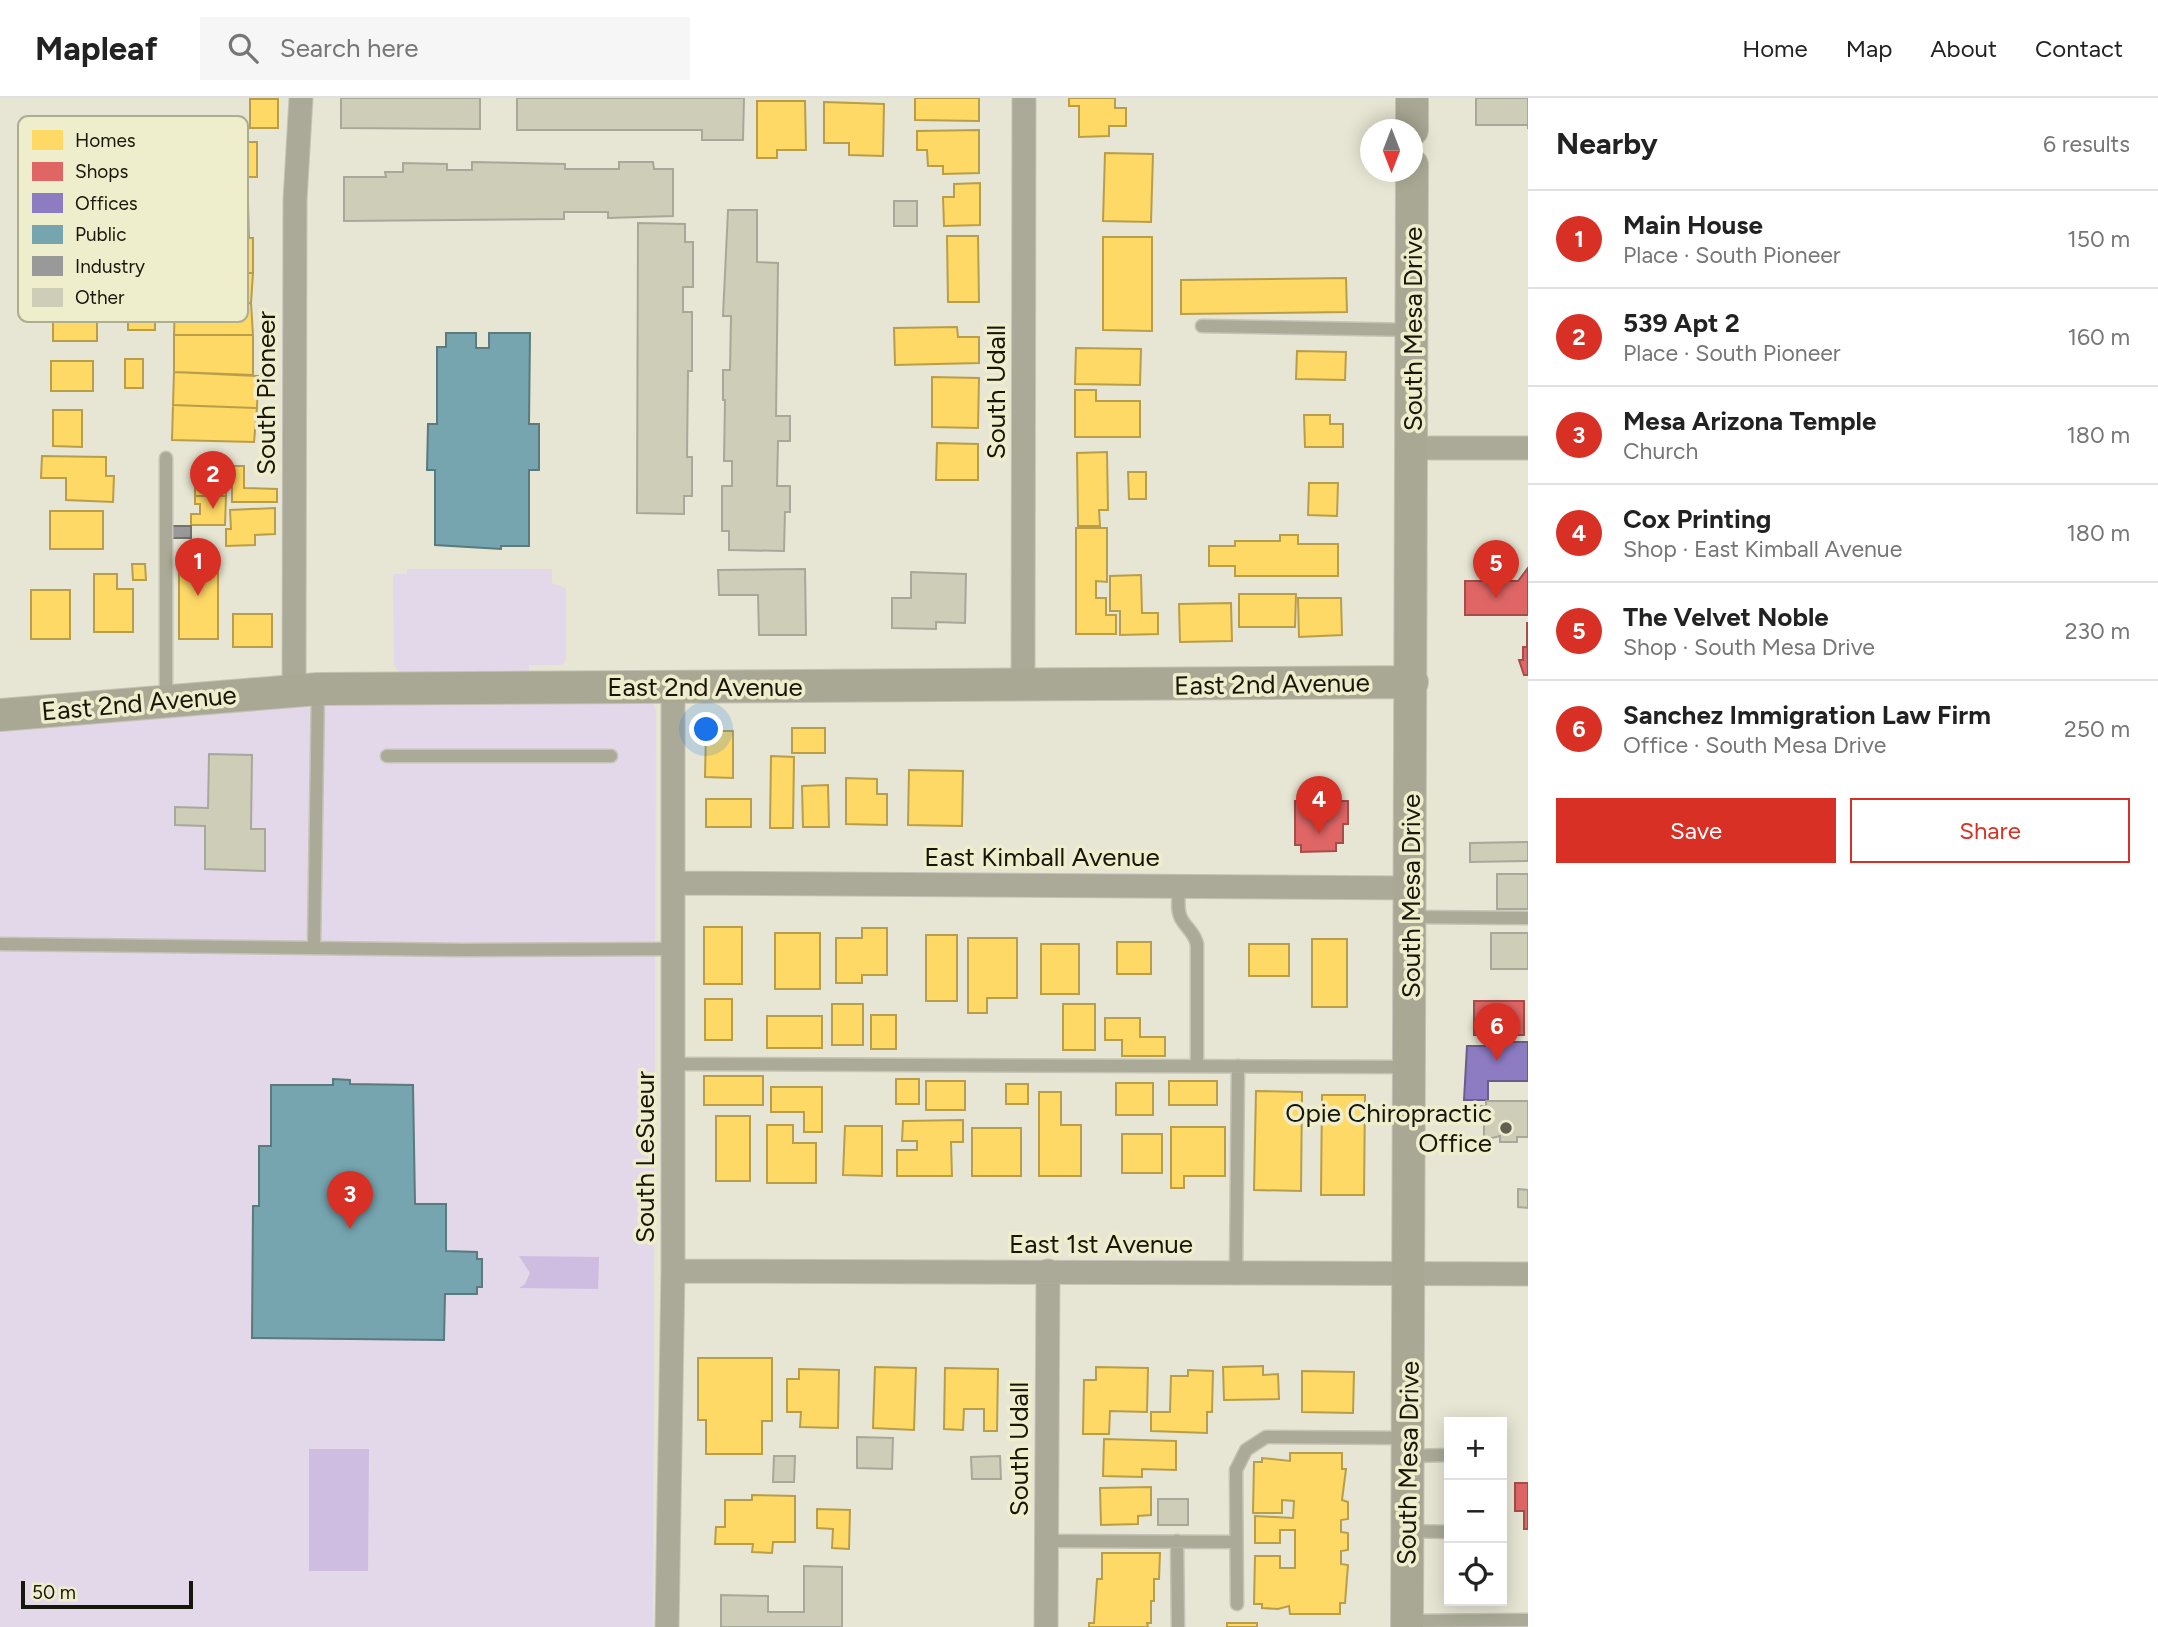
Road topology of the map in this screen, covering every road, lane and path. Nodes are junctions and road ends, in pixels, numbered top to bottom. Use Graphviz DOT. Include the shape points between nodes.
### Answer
graph roads {
  1 [pos="301,98"];
  2 [pos="1024,98"];
  3 [pos="1412,98"];
  4 [pos="1412,119"];
  5 [pos="1412,182"];
  6 [pos="1202,326"];
  7 [pos="1413,330"];
  8 [pos="1413,448"];
  9 [pos="1528,448"];
  10 [pos="166,458"];
  11 [pos="1412,682"];
  12 [pos="1023,686"];
  13 [pos="673,687"];
  14 [pos="306,689"];
  15 [pos="166,701"];
  16 [pos="0,715"];
  17 [pos="611,755"];
  18 [pos="387,756"];
  19 [pos="673,883"];
  20 [pos="1178,886"];
  21 [pos="1411,902"];
  22 [pos="1528,918"];
  23 [pos="0,944"];
  24 [pos="314,948"];
  25 [pos="673,949"];
  26 [pos="673,1064"];
  27 [pos="1197,1066"];
  28 [pos="1238,1066"];
  29 [pos="1410,1067"];
  30 [pos="673,1271"];
  31 [pos="1048,1271"];
  32 [pos="1236,1272"];
  33 [pos="1409,1273"];
  34 [pos="1528,1275"];
  35 [pos="1408,1447"];
  36 [pos="1444,1454"];
  37 [pos="1408,1531"];
  38 [pos="1444,1532"];
  39 [pos="1047,1541"];
  40 [pos="1177,1541"];
  41 [pos="1236,1542"];
  42 [pos="1237,1604"];
  43 [pos="1528,1620"];
  44 [pos="1407,1624"];
  45 [pos="667,1627"];
  46 [pos="1046,1627"];
  47 [pos="1178,1627"];
  1 -- 14 [label="street, South Pioneer" via="295,200"];
  2 -- 12 [label="street, South Udall"];
  3 -- 4 [label="main road"];
  5 -- 7 [label="main road, South Mesa Drive"];
  6 -- 7 [label="lane"];
  7 -- 8 [label="main road, South Mesa Drive"];
  8 -- 9 [label="street"];
  8 -- 11 [label="main road, South Mesa Drive"];
  10 -- 15 [label="lane"];
  11 -- 12 [label="main road, East 2nd Avenue"];
  11 -- 21 [label="main road, South Mesa Drive"];
  12 -- 13 [label="main road, East 2nd Avenue"];
  13 -- 14 [label="main road, East 2nd Avenue"];
  13 -- 19 [label="street, South LeSueur"];
  14 -- 15 [label="main road, East 2nd Avenue"];
  14 -- 24 [label="lane"];
  15 -- 16 [label="main road, East 2nd Avenue"];
  17 -- 18 [label="lane"];
  19 -- 20 [label="street, East Kimball Avenue"];
  19 -- 25 [label="street, South LeSueur"];
  20 -- 21 [label="street, East Kimball Avenue"];
  20 -- 27 [label="lane" via="1178,912 1194,932 1197,944"];
  21 -- 22 [label="lane"];
  21 -- 29 [label="main road, South Mesa Drive"];
  23 -- 24 [label="lane"];
  24 -- 25 [label="lane"];
  25 -- 26 [label="street, South LeSueur"];
  26 -- 27 [label="lane"];
  26 -- 30 [label="street, South LeSueur"];
  27 -- 28 [label="lane"];
  28 -- 29 [label="lane"];
  28 -- 32 [label="lane"];
  29 -- 33 [label="main road, South Mesa Drive"];
  30 -- 31 [label="street, East 1st Avenue"];
  30 -- 45 [label="street, South LeSueur"];
  31 -- 32 [label="street, East 1st Avenue"];
  31 -- 39 [label="street, South Udall"];
  32 -- 33 [label="street, East 1st Avenue"];
  33 -- 34 [label="street, East 1st Avenue"];
  33 -- 35 [label="main road, South Mesa Drive"];
  35 -- 36 [label="lane"];
  35 -- 37 [label="main road, South Mesa Drive"];
  35 -- 41 [label="lane" via="1266,1437 1246,1450 1236,1470"];
  37 -- 38 [label="lane"];
  37 -- 44 [label="main road, South Mesa Drive"];
  39 -- 40 [label="lane"];
  39 -- 46 [label="street, South Udall"];
  40 -- 41 [label="lane"];
  40 -- 47 [label="lane"];
  41 -- 42 [label="lane"];
  43 -- 44 [label="lane"];
}
